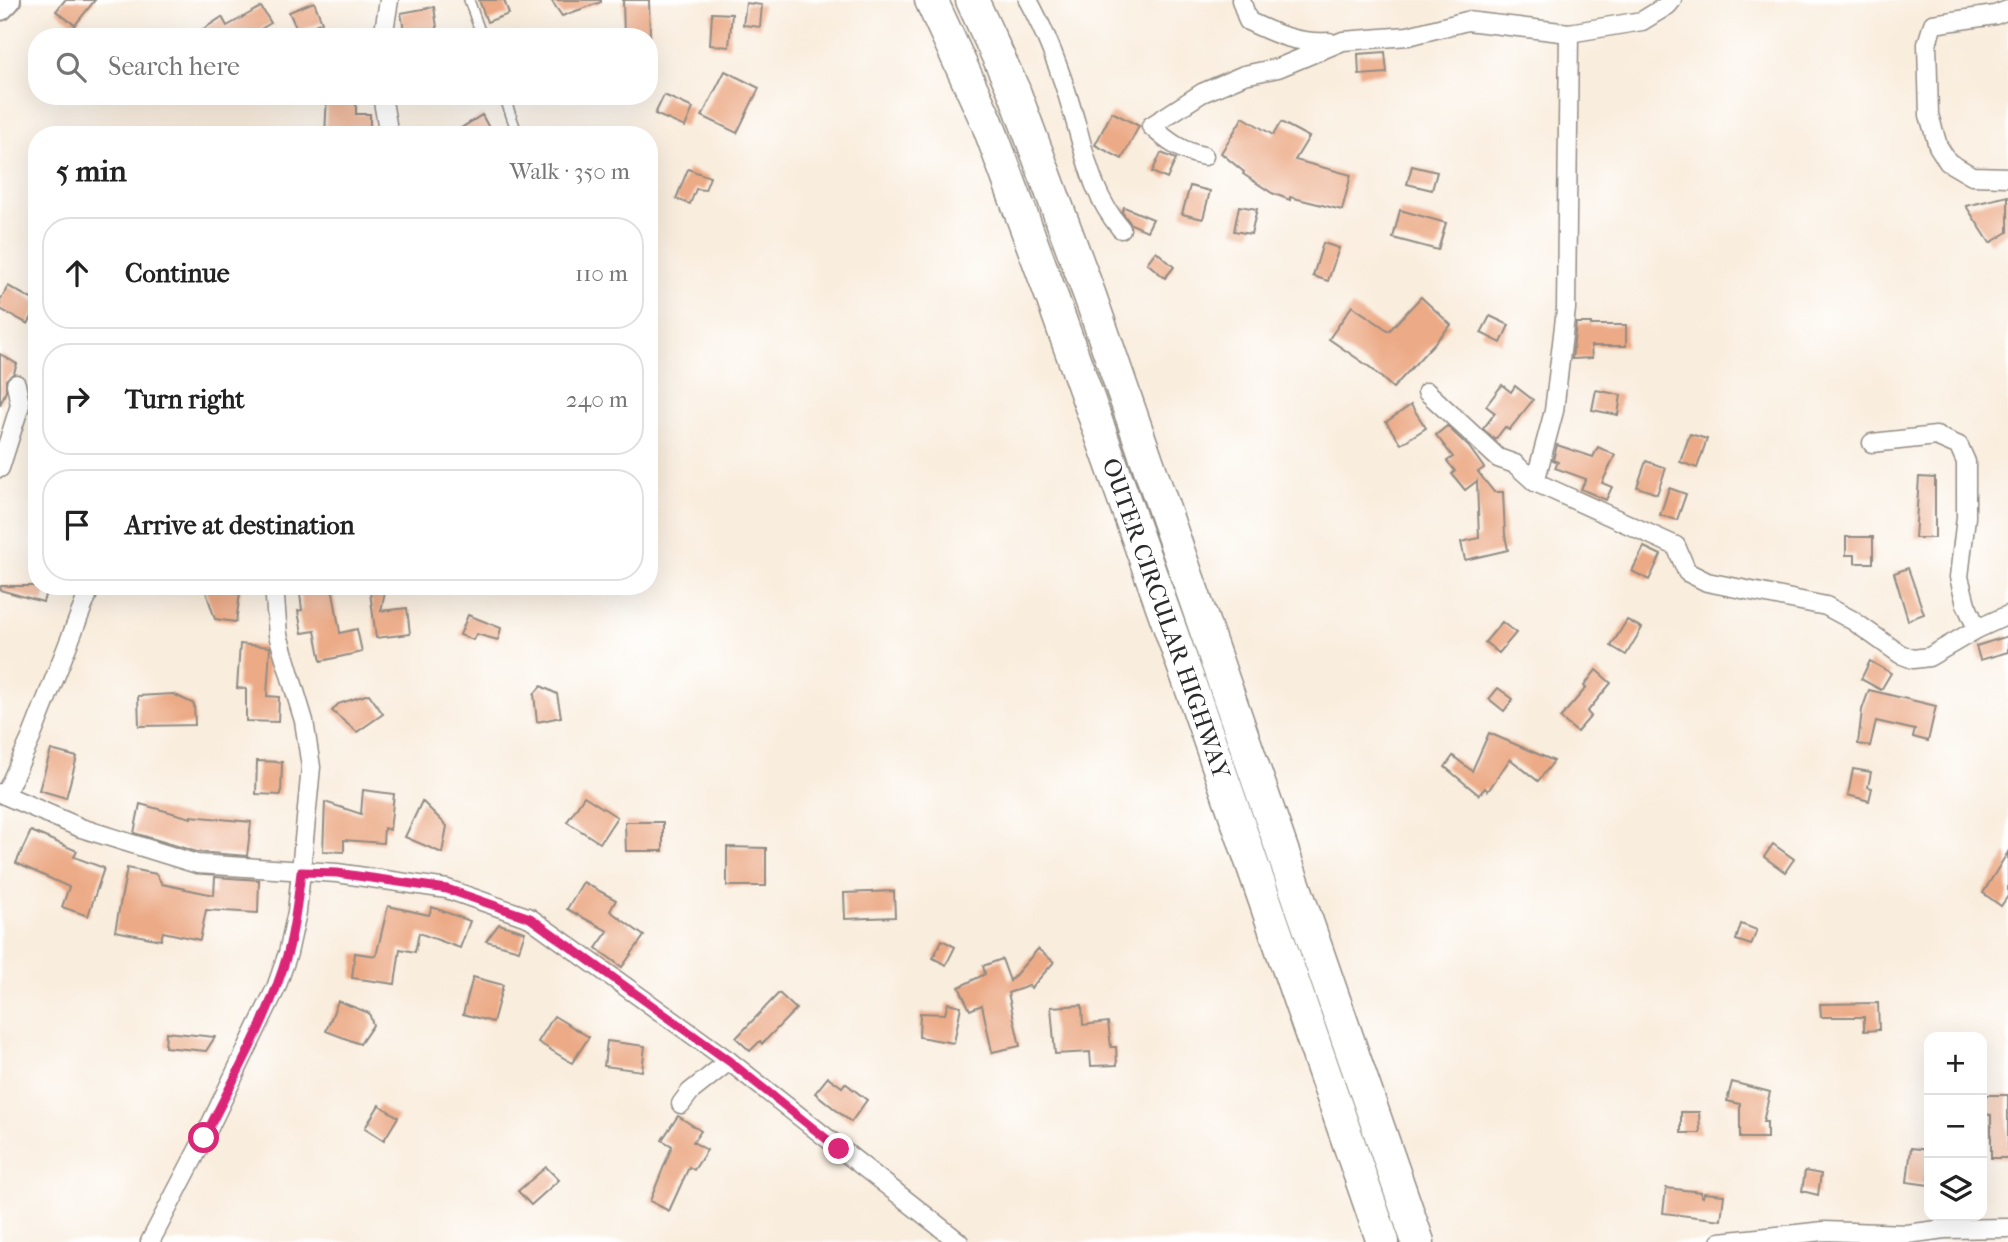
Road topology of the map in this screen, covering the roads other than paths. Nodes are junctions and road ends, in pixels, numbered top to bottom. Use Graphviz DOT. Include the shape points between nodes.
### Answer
graph roads {
  1 [pos="7,0"];
  2 [pos="389,0"];
  3 [pos="469,0"];
  4 [pos="931,0"];
  5 [pos="972,0"];
  6 [pos="1028,0"];
  7 [pos="1241,0"];
  8 [pos="1672,0"];
  9 [pos="0,7"];
  10 [pos="2008,10"];
  11 [pos="384,28"];
  12 [pos="479,28"];
  13 [pos="1569,33"];
  14 [pos="1343,41"];
  15 [pos="384,105"];
  16 [pos="507,105"];
  17 [pos="387,126"];
  18 [pos="515,126"];
  19 [pos="1204,156"];
  20 [pos="2008,177"];
  21 [pos="1121,229"];
  22 [pos="16,384"];
  23 [pos="1427,392"];
  24 [pos="1872,443"];
  25 [pos="0,468"];
  26 [pos="1535,482"];
  27 [pos="88,595"];
  28 [pos="275,595"];
  29 [pos="2008,615"];
  30 [pos="1977,629"];
  31 [pos="2,794"];
  32 [pos="301,872"];
  33 [pos="729,1061"];
  34 [pos="681,1104"];
  35 [pos="1945,1222"];
  36 [pos="2008,1228"];
  37 [pos="1826,1236"];
  38 [pos="150,1242"];
  39 [pos="959,1242"];
  40 [pos="1383,1242"];
  41 [pos="1418,1242"];
  42 [pos="1720,1242"];
  1 -- 9 [label="main road"];
  2 -- 11 [label="street"];
  3 -- 12 [label="lane"];
  4 -- 40 [label="highway, OUTER CIRCULAR HIGHWAY" via="987,122 1028,234"];
  5 -- 41 [label="highway, OUTER CIRCULAR HIGHWAY" via="1014,91 1062,222"];
  6 -- 21 [label="street" via="1058,67 1095,191"];
  7 -- 14 [label="street" via="1248,20 1277,35 1309,43"];
  8 -- 13 [label="street" via="1642,20"];
  10 -- 20 [label="street" via="1933,24 1927,44 1928,115 1943,154 1972,176"];
  13 -- 14 [label="street" via="1467,21 1408,36"];
  13 -- 26 [label="street" via="1566,309 1554,411"];
  14 -- 19 [label="street" via="1202,93 1151,126 1168,141"];
  15 -- 17 [label="street"];
  16 -- 18 [label="lane"];
  22 -- 25 [label="street" via="20,405"];
  23 -- 26 [label="street" via="1498,458 1515,464"];
  24 -- 30 [label="street" via="1936,436 1959,446 1966,462 1966,517 1959,577"];
  26 -- 30 [label="street" via="1676,546 1687,572 1707,582 1826,607 1913,659 1929,657"];
  27 -- 31 [label="street" via="36,726"];
  28 -- 32 [label="street" via="278,635 304,720 311,767"];
  29 -- 30 [label="street"];
  31 -- 32 [label="street" via="81,828 198,864"];
  32 -- 33 [label="street" via="447,889 530,918"];
  32 -- 38 [label="street" via="297,912 276,988"];
  33 -- 34 [label="street"];
  33 -- 39 [label="street"];
  35 -- 36 [label="street"];
  35 -- 37 [label="street" via="1907,1234"];
  37 -- 42 [label="street"];
}
